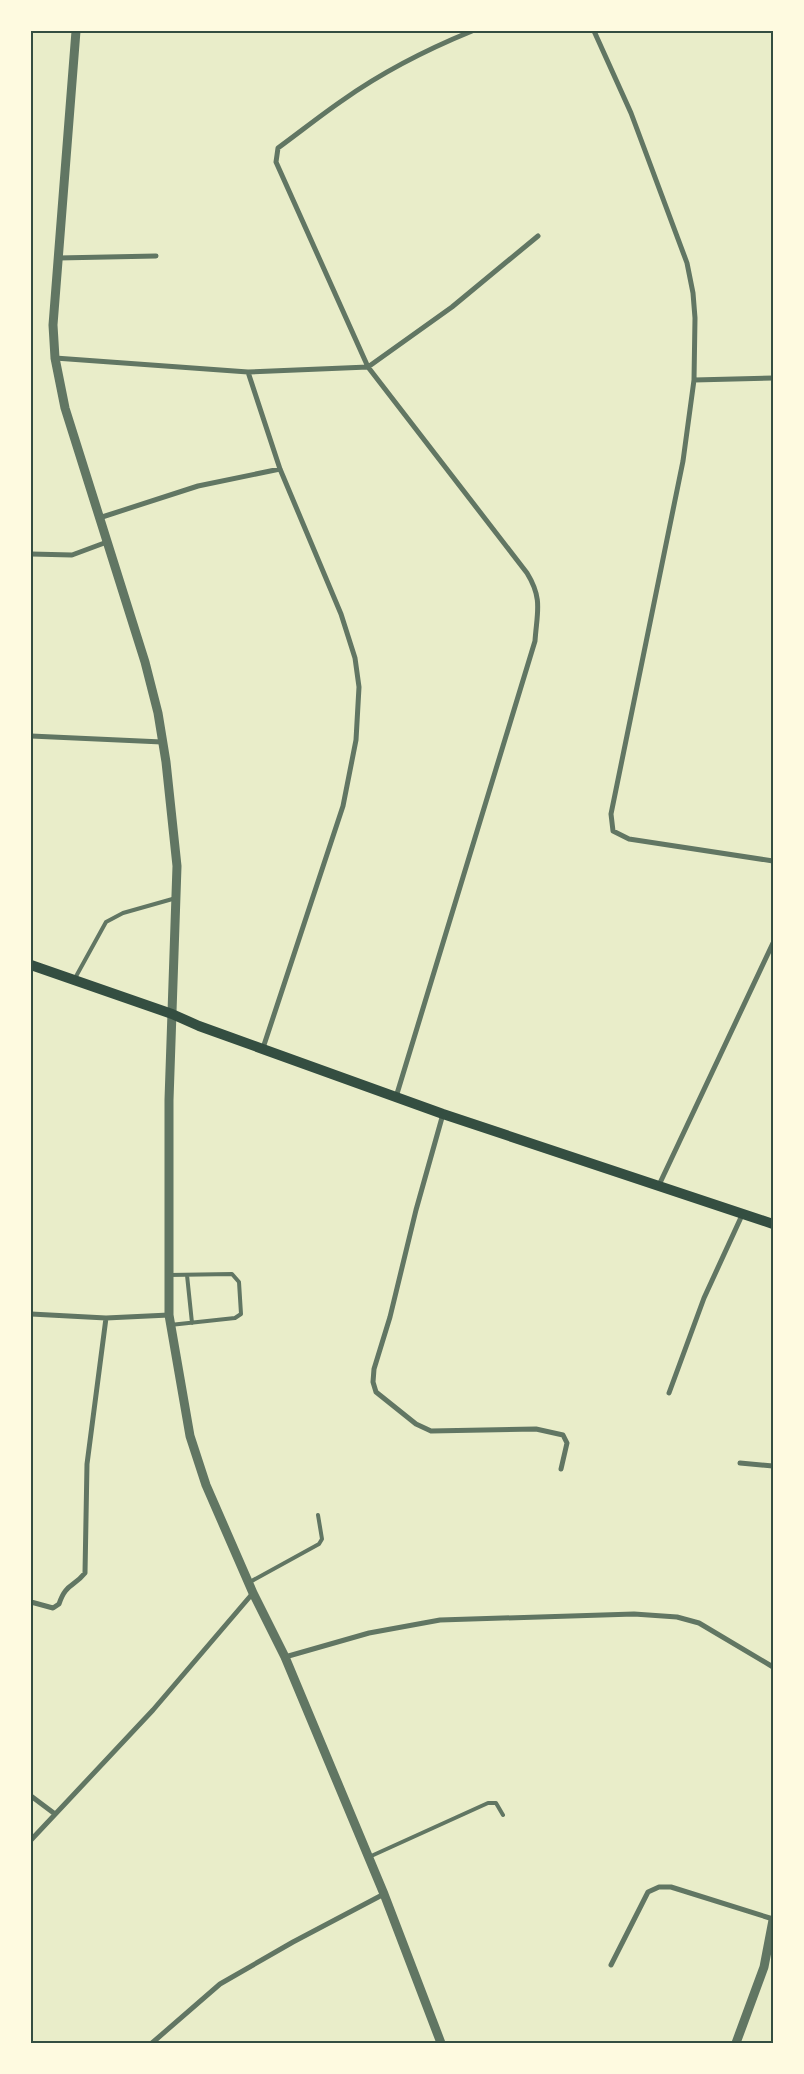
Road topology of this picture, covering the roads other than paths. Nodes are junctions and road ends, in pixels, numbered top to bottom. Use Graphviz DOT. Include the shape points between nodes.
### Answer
graph roads {
  1 [pos="76,31"];
  2 [pos="472,31"];
  3 [pos="594,31"];
  4 [pos="538,236"];
  5 [pos="156,256"];
  6 [pos="58,258"];
  7 [pos="55,358"];
  8 [pos="368,367"];
  9 [pos="248,372"];
  10 [pos="773,378"];
  11 [pos="694,380"];
  12 [pos="280,469"];
  13 [pos="99,518"];
  14 [pos="107,542"];
  15 [pos="31,554"];
  16 [pos="31,736"];
  17 [pos="162,742"];
  18 [pos="773,861"];
  19 [pos="176,898"];
  20 [pos="773,943"];
  21 [pos="31,965"];
  22 [pos="74,980"];
  23 [pos="172,1014"];
  24 [pos="263,1048"];
  25 [pos="396,1098"];
  26 [pos="443,1114"];
  27 [pos="658,1185"];
  28 [pos="743,1214"];
  29 [pos="773,1224"];
  30 [pos="169,1275"];
  31 [pos="187,1275"];
  32 [pos="31,1314"];
  33 [pos="169,1315"];
  34 [pos="106,1318"];
  35 [pos="192,1323"];
  36 [pos="170,1325"];
  37 [pos="669,1393"];
  38 [pos="740,1463"];
  39 [pos="773,1466"];
  40 [pos="561,1469"];
  41 [pos="318,1515"];
  42 [pos="248,1583"];
  43 [pos="253,1593"];
  44 [pos="31,1602"];
  45 [pos="285,1657"];
  46 [pos="773,1667"];
  47 [pos="31,1796"];
  48 [pos="54,1814"];
  49 [pos="503,1815"];
  50 [pos="31,1840"];
  51 [pos="369,1857"];
  52 [pos="384,1894"];
  53 [pos="773,1919"];
  54 [pos="612,1965"];
  55 [pos="152,2043"];
  56 [pos="441,2043"];
  57 [pos="736,2043"];
  1 -- 6 [label="street"];
  2 -- 8 [label="street" via="445,42 344,99 278,148 276,154 276,162"];
  3 -- 11 [label="street" via="631,112 687,263 695,318"];
  4 -- 8 [label="street" via="452,307"];
  5 -- 6 [label="street"];
  6 -- 7 [label="street" via="53,325"];
  7 -- 9 [label="street"];
  7 -- 13 [label="street" via="65,408"];
  8 -- 9 [label="street"];
  8 -- 25 [label="street" via="527,573 536,587 538,602 535,641"];
  9 -- 12 [label="street"];
  10 -- 11 [label="street"];
  11 -- 18 [label="street" via="683,461 611,814 612,831 629,840"];
  12 -- 13 [label="street" via="198,486"];
  12 -- 24 [label="street" via="342,614 355,658 358,687 356,740 343,806"];
  13 -- 14 [label="street"];
  14 -- 15 [label="street" via="72,555"];
  14 -- 17 [label="street" via="145,662"];
  16 -- 17 [label="street"];
  17 -- 19 [label="street" via="177,866"];
  19 -- 22 [label="lane" via="123,913 106,922"];
  19 -- 23 [label="street"];
  20 -- 27 [label="street"];
  21 -- 22 [label="main road"];
  22 -- 23 [label="main road"];
  23 -- 24 [label="main road"];
  23 -- 30 [label="street"];
  24 -- 25 [label="main road"];
  25 -- 26 [label="main road"];
  26 -- 27 [label="main road"];
  26 -- 40 [label="street" via="374,1369 376,1392 416,1424 431,1431 536,1428 563,1436 566,1443"];
  27 -- 28 [label="main road"];
  28 -- 29 [label="main road"];
  28 -- 37 [label="street" via="704,1298"];
  30 -- 31 [label="lane"];
  30 -- 33 [label="street"];
  31 -- 35 [label="lane"];
  31 -- 35 [label="lane" via="232,1274 239,1282 241,1314 235,1318"];
  32 -- 34 [label="street"];
  33 -- 34 [label="street"];
  33 -- 36 [label="street"];
  34 -- 44 [label="street" via="87,1464 85,1573 63,1592 59,1604 53,1608"];
  35 -- 36 [label="lane"];
  36 -- 42 [label="street" via="190,1436 206,1485"];
  38 -- 39 [label="street"];
  41 -- 42 [label="lane" via="322,1539 319,1544"];
  42 -- 43 [label="street"];
  43 -- 45 [label="street"];
  43 -- 48 [label="street" via="153,1710"];
  45 -- 46 [label="street" via="369,1634 440,1620 634,1614 677,1617 699,1623"];
  45 -- 51 [label="street"];
  47 -- 48 [label="street"];
  48 -- 50 [label="street"];
  49 -- 51 [label="lane" via="496,1803 488,1803"];
  51 -- 52 [label="street"];
  52 -- 55 [label="street" via="220,1984"];
  52 -- 56 [label="street"];
  53 -- 54 [label="street" via="670,1887 659,1887 648,1892"];
  53 -- 57 [label="street" via="764,1967"];
}
